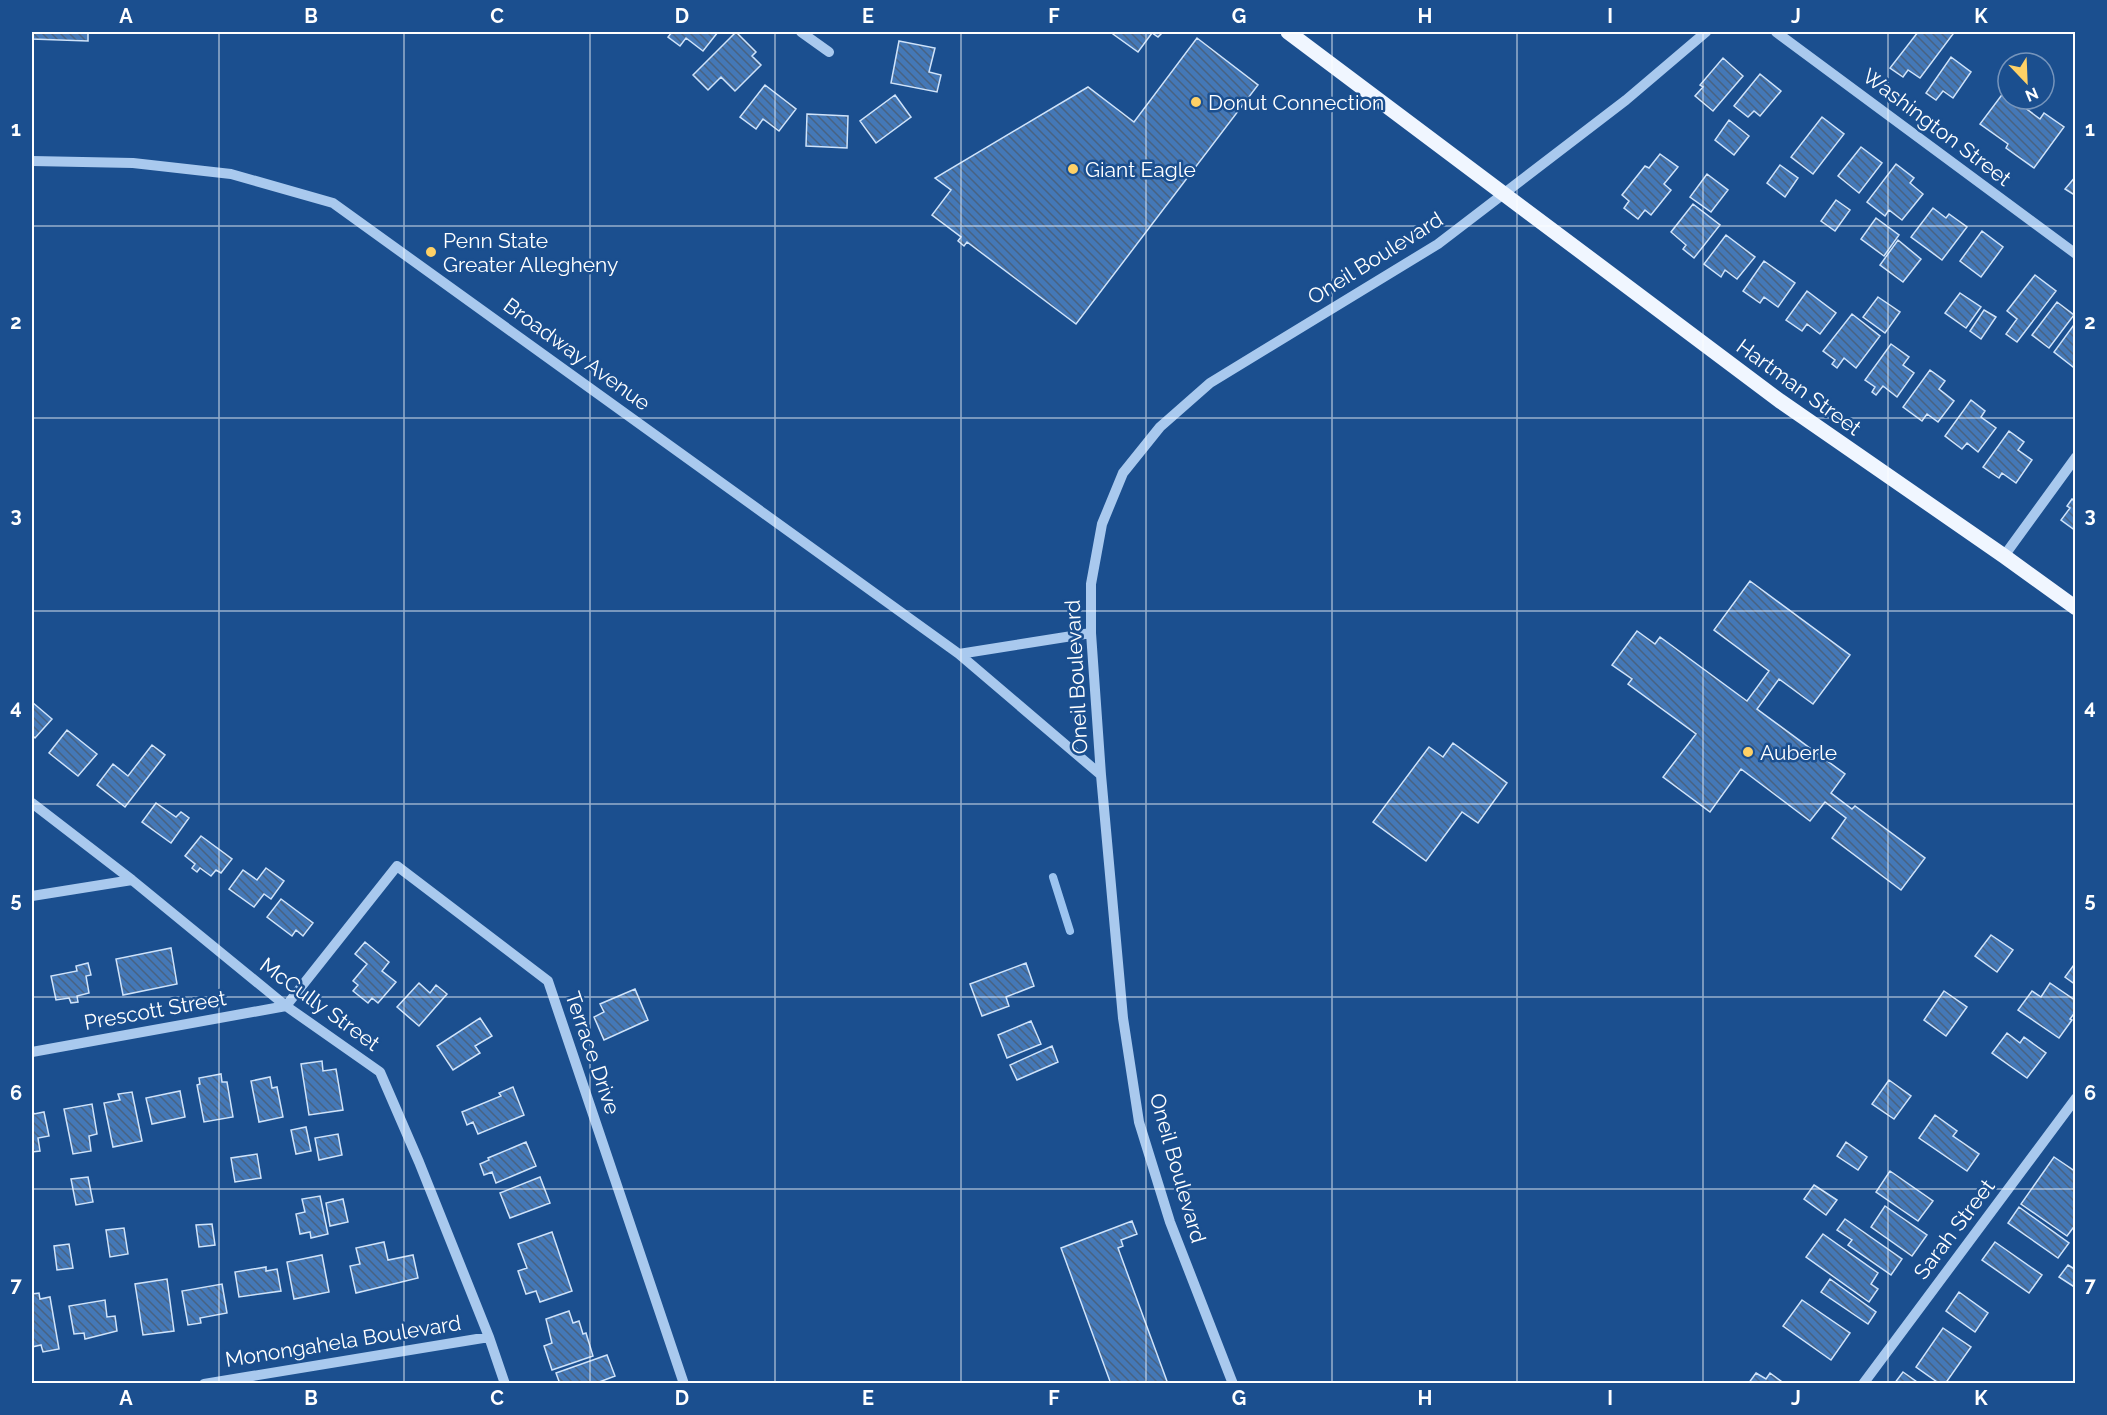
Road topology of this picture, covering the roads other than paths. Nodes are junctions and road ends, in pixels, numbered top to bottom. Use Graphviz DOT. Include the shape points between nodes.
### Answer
graph roads {
  1 [pos="801,32"];
  2 [pos="1288,32"];
  3 [pos="1706,32"];
  4 [pos="1776,32"];
  5 [pos="829,52"];
  6 [pos="32,161"];
  7 [pos="1503,194"];
  8 [pos="2076,254"];
  9 [pos="2076,457"];
  10 [pos="2004,556"];
  11 [pos="2076,608"];
  12 [pos="1091,633"];
  13 [pos="959,654"];
  14 [pos="1101,775"];
  15 [pos="32,803"];
  16 [pos="132,880"];
  17 [pos="32,896"];
  18 [pos="286,1006"];
  19 [pos="32,1052"];
  20 [pos="2076,1098"];
  21 [pos="489,1336"];
  22 [pos="204,1383"];
  23 [pos="505,1383"];
  24 [pos="684,1383"];
  25 [pos="1233,1383"];
  26 [pos="1863,1383"];
  1 -- 5 [label="street"];
  2 -- 7 [label="main road, Hartman Street"];
  3 -- 7 [label="street, Oneil Boulevard" via="1626,100"];
  4 -- 8 [label="street, Washington Street"];
  6 -- 13 [label="street, Broadway Avenue" via="133,163 231,174 333,202"];
  7 -- 10 [label="main road, Hartman Street" via="1780,401"];
  7 -- 12 [label="street, Oneil Boulevard" via="1438,244 1210,383 1160,427 1123,473 1102,524 1091,584"];
  9 -- 10 [label="street"];
  10 -- 11 [label="main road, Hartman Street"];
  12 -- 13 [label="street"];
  12 -- 14 [label="street, Oneil Boulevard"];
  13 -- 14 [label="street, Broadway Avenue"];
  14 -- 25 [label="street, Oneil Boulevard" via="1123,1018 1139,1122 1170,1222"];
  15 -- 16 [label="street, McCully Street"];
  16 -- 17 [label="street"];
  16 -- 18 [label="street, McCully Street"];
  18 -- 19 [label="street, Prescott Street"];
  18 -- 21 [label="street, McCully Street" via="380,1072"];
  18 -- 24 [label="street, Terrace Drive" via="397,866 548,981"];
  20 -- 26 [label="street, Sarah Street"];
  21 -- 22 [label="street, Monongahela Boulevard"];
  21 -- 23 [label="street, McCully Street"];
}
